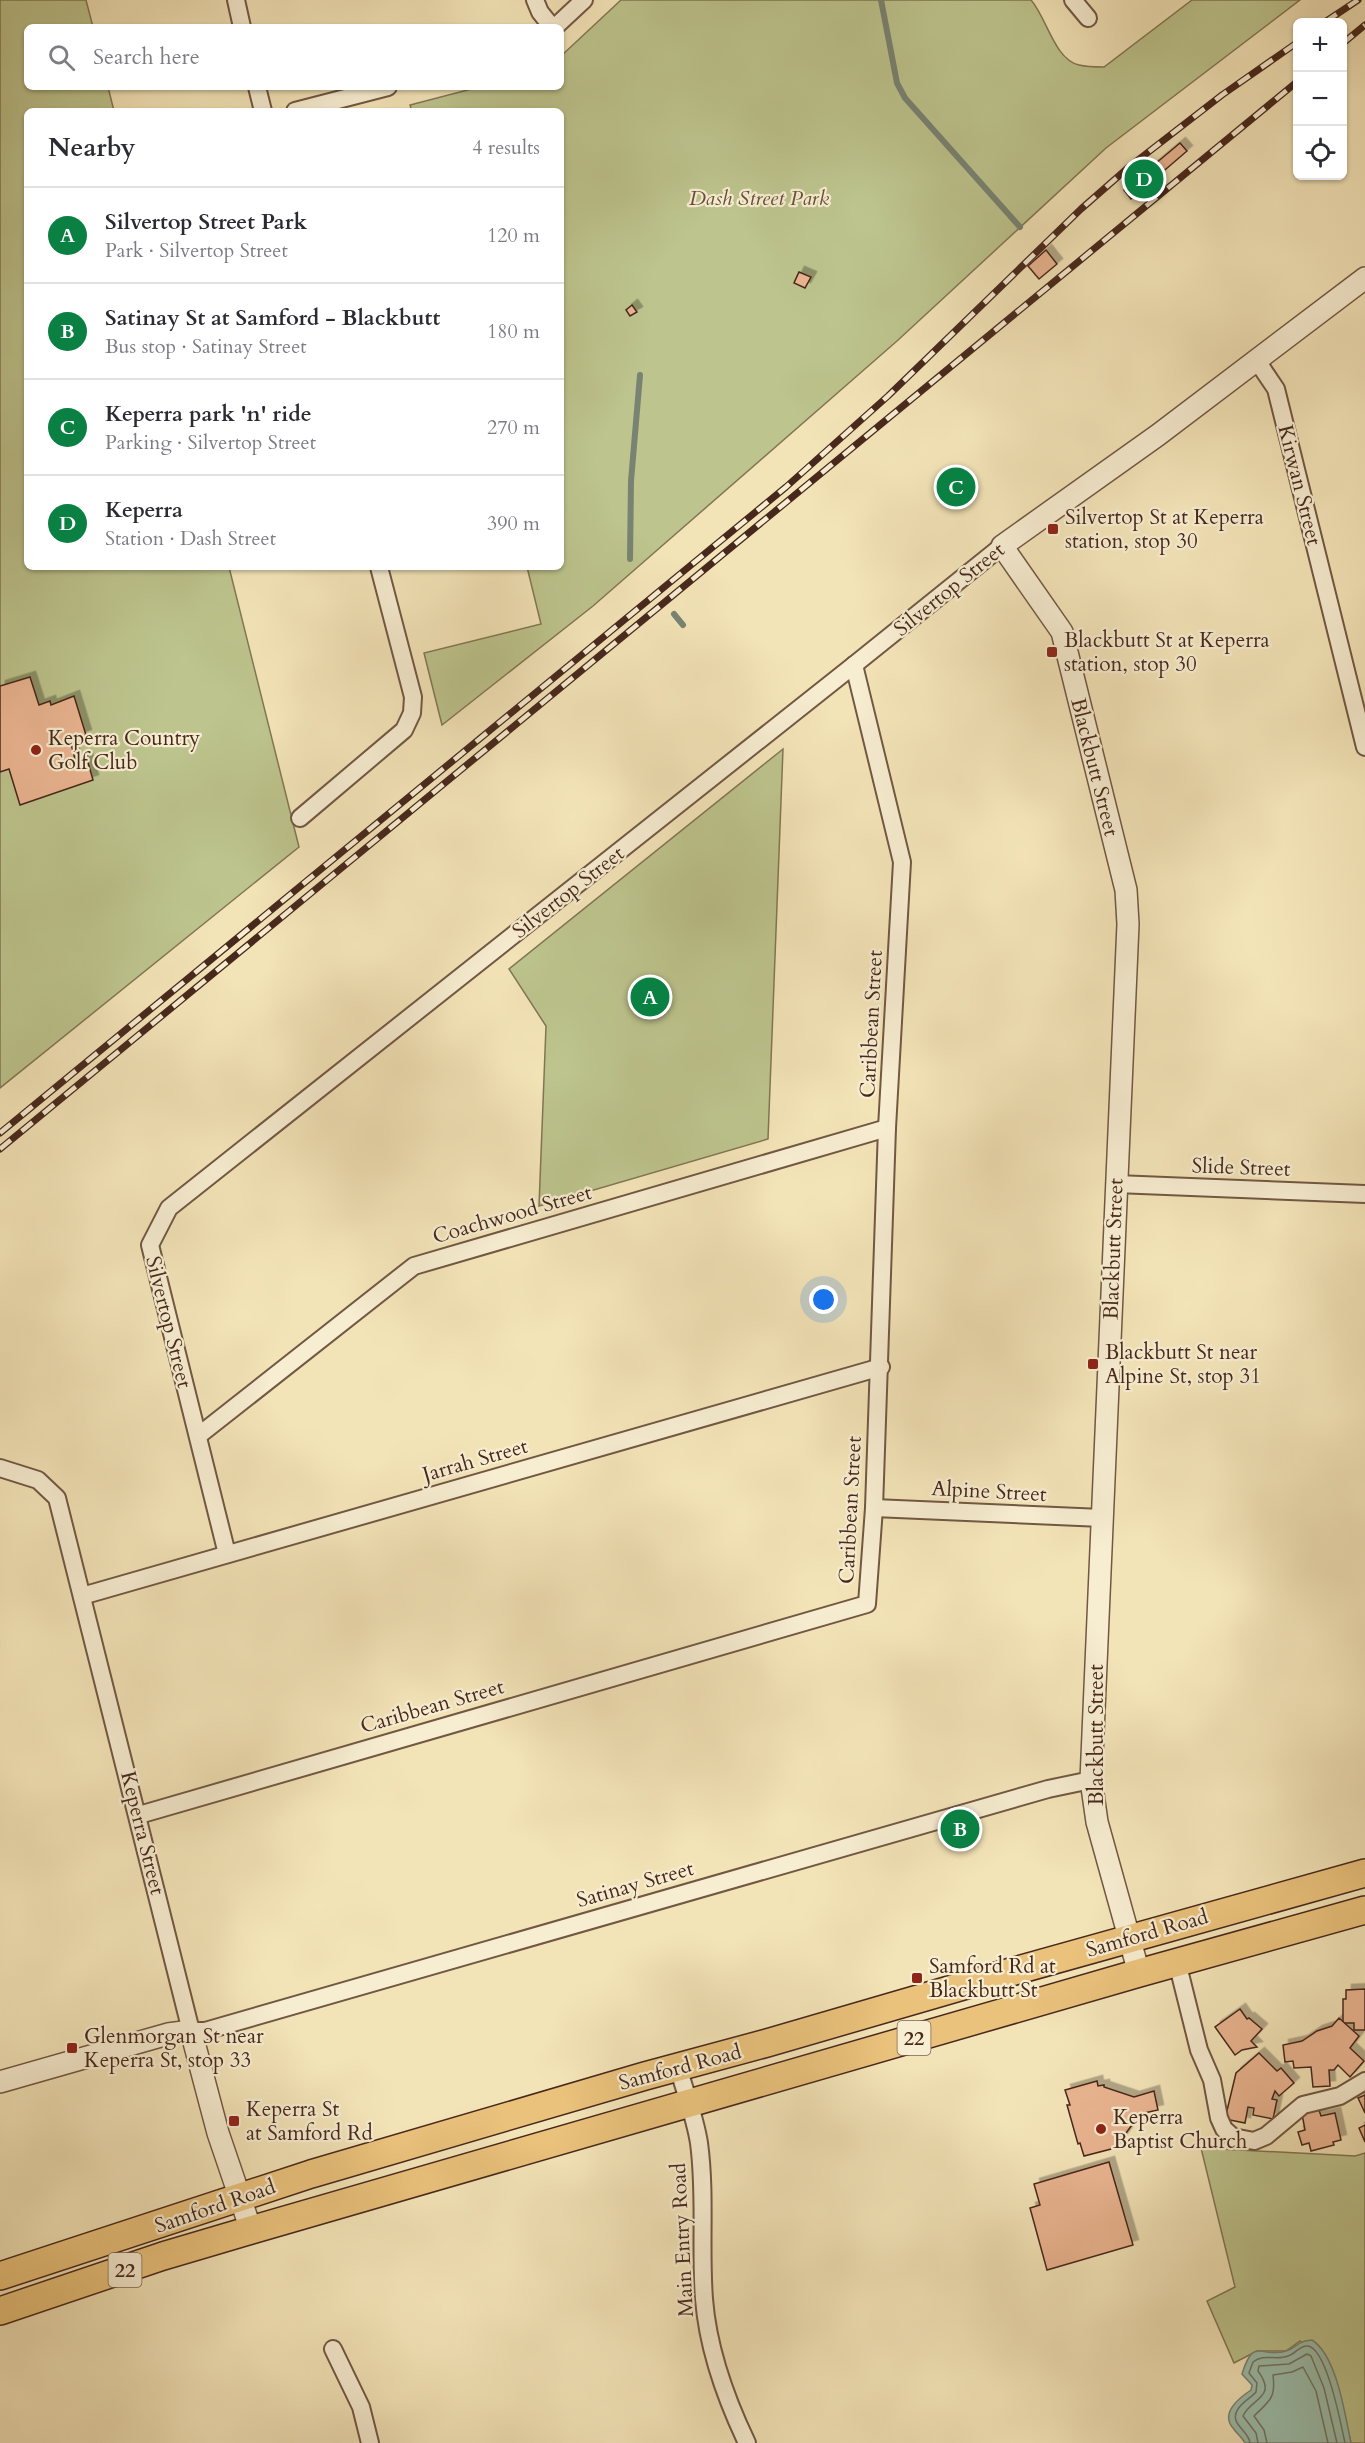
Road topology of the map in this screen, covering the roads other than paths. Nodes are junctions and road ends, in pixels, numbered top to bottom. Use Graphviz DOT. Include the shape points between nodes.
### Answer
graph roads {
  1 [pos="236,0"];
  2 [pos="535,0"];
  3 [pos="584,0"];
  4 [pos="1073,0"];
  5 [pos="1088,18"];
  6 [pos="241,24"];
  7 [pos="550,24"];
  8 [pos="556,24"];
  9 [pos="258,90"];
  10 [pos="376,90"];
  11 [pos="262,108"];
  12 [pos="307,108"];
  13 [pos="1365,278"];
  14 [pos="1257,361"];
  15 [pos="1002,546"];
  16 [pos="380,570"];
  17 [pos="854,665"];
  18 [pos="1365,747"];
  19 [pos="300,818"];
  20 [pos="888,1128"];
  21 [pos="1116,1184"];
  22 [pos="1365,1194"];
  23 [pos="881,1367"];
  24 [pos="198,1436"];
  25 [pos="0,1468"];
  26 [pos="874,1508"];
  27 [pos="1102,1518"];
  28 [pos="227,1554"];
  29 [pos="82,1596"];
  30 [pos="1091,1780"];
  31 [pos="138,1815"];
  32 [pos="1365,1873"];
  33 [pos="1365,1910"];
  34 [pos="1128,1939"];
  35 [pos="1177,1962"];
  36 [pos="1139,1973"];
  37 [pos="192,2031"];
  38 [pos="678,2067"];
  39 [pos="1365,2081"];
  40 [pos="0,2082"];
  41 [pos="688,2103"];
  42 [pos="241,2197"];
  43 [pos="251,2230"];
  44 [pos="0,2276"];
  45 [pos="0,2311"];
  46 [pos="333,2349"];
  47 [pos="370,2443"];
  48 [pos="747,2443"];
  1 -- 6 [label="street"];
  2 -- 7 [label="street"];
  3 -- 8 [label="street"];
  4 -- 5 [label="street"];
  9 -- 11 [label="street"];
  10 -- 12 [label="street"];
  13 -- 14 [label="street"];
  14 -- 15 [label="street, Silvertop Street"];
  14 -- 18 [label="street, Kirwan Street" via="1276,389"];
  15 -- 17 [label="street, Silvertop Street"];
  15 -- 21 [label="street, Blackbutt Street" via="1062,632 1126,890 1128,924"];
  16 -- 19 [label="street" via="412,697 412,713 404,730"];
  17 -- 20 [label="street, Caribbean Street" via="902,861"];
  17 -- 24 [label="street, Silvertop Street" via="169,1208 150,1245"];
  20 -- 23 [label="street, Caribbean Street"];
  20 -- 24 [label="street, Coachwood Street" via="414,1266"];
  21 -- 22 [label="street, Slide Street"];
  21 -- 27 [label="street, Blackbutt Street"];
  23 -- 26 [label="street, Caribbean Street"];
  23 -- 28 [label="street, Jarrah Street"];
  24 -- 28 [label="street, Silvertop Street"];
  25 -- 29 [label="street, Keperra Street" via="38,1480 57,1498"];
  26 -- 27 [label="street, Alpine Street"];
  26 -- 31 [label="street, Caribbean Street" via="867,1604"];
  27 -- 30 [label="street, Blackbutt Street"];
  28 -- 29 [label="street, Jarrah Street"];
  29 -- 31 [label="street, Keperra Street"];
  30 -- 34 [label="street, Blackbutt Street" via="1097,1822"];
  30 -- 37 [label="street, Satinay Street" via="1048,1789 205,2031"];
  31 -- 37 [label="street, Keperra Street"];
  32 -- 34 [label="main road, Samford Road / 22"];
  33 -- 35 [label="main road, Samford Road / 22"];
  34 -- 36 [label="street, Blackbutt Street"];
  34 -- 38 [label="main road, Samford Road / 22"];
  35 -- 36 [label="main road, Samford Road / 22"];
  35 -- 39 [label="street" via="1199,2050 1212,2080 1219,2118 1233,2137 1254,2140 1266,2136 1294,2110 1340,2096"];
  36 -- 41 [label="main road, Samford Road / 22"];
  37 -- 40 [label="street" via="168,2034"];
  37 -- 42 [label="street, Keperra Street" via="218,2133"];
  38 -- 41 [label="street, Main Entry Road"];
  38 -- 42 [label="main road, Samford Road / 22"];
  41 -- 43 [label="main road, Samford Road / 22"];
  41 -- 48 [label="street, Main Entry Road" via="702,2173 704,2300 713,2355"];
  42 -- 43 [label="street, Keperra Street"];
  42 -- 44 [label="main road, Samford Road / 22"];
  43 -- 45 [label="main road, Samford Road / 22"];
  46 -- 47 [label="street" via="361,2407"];
}
